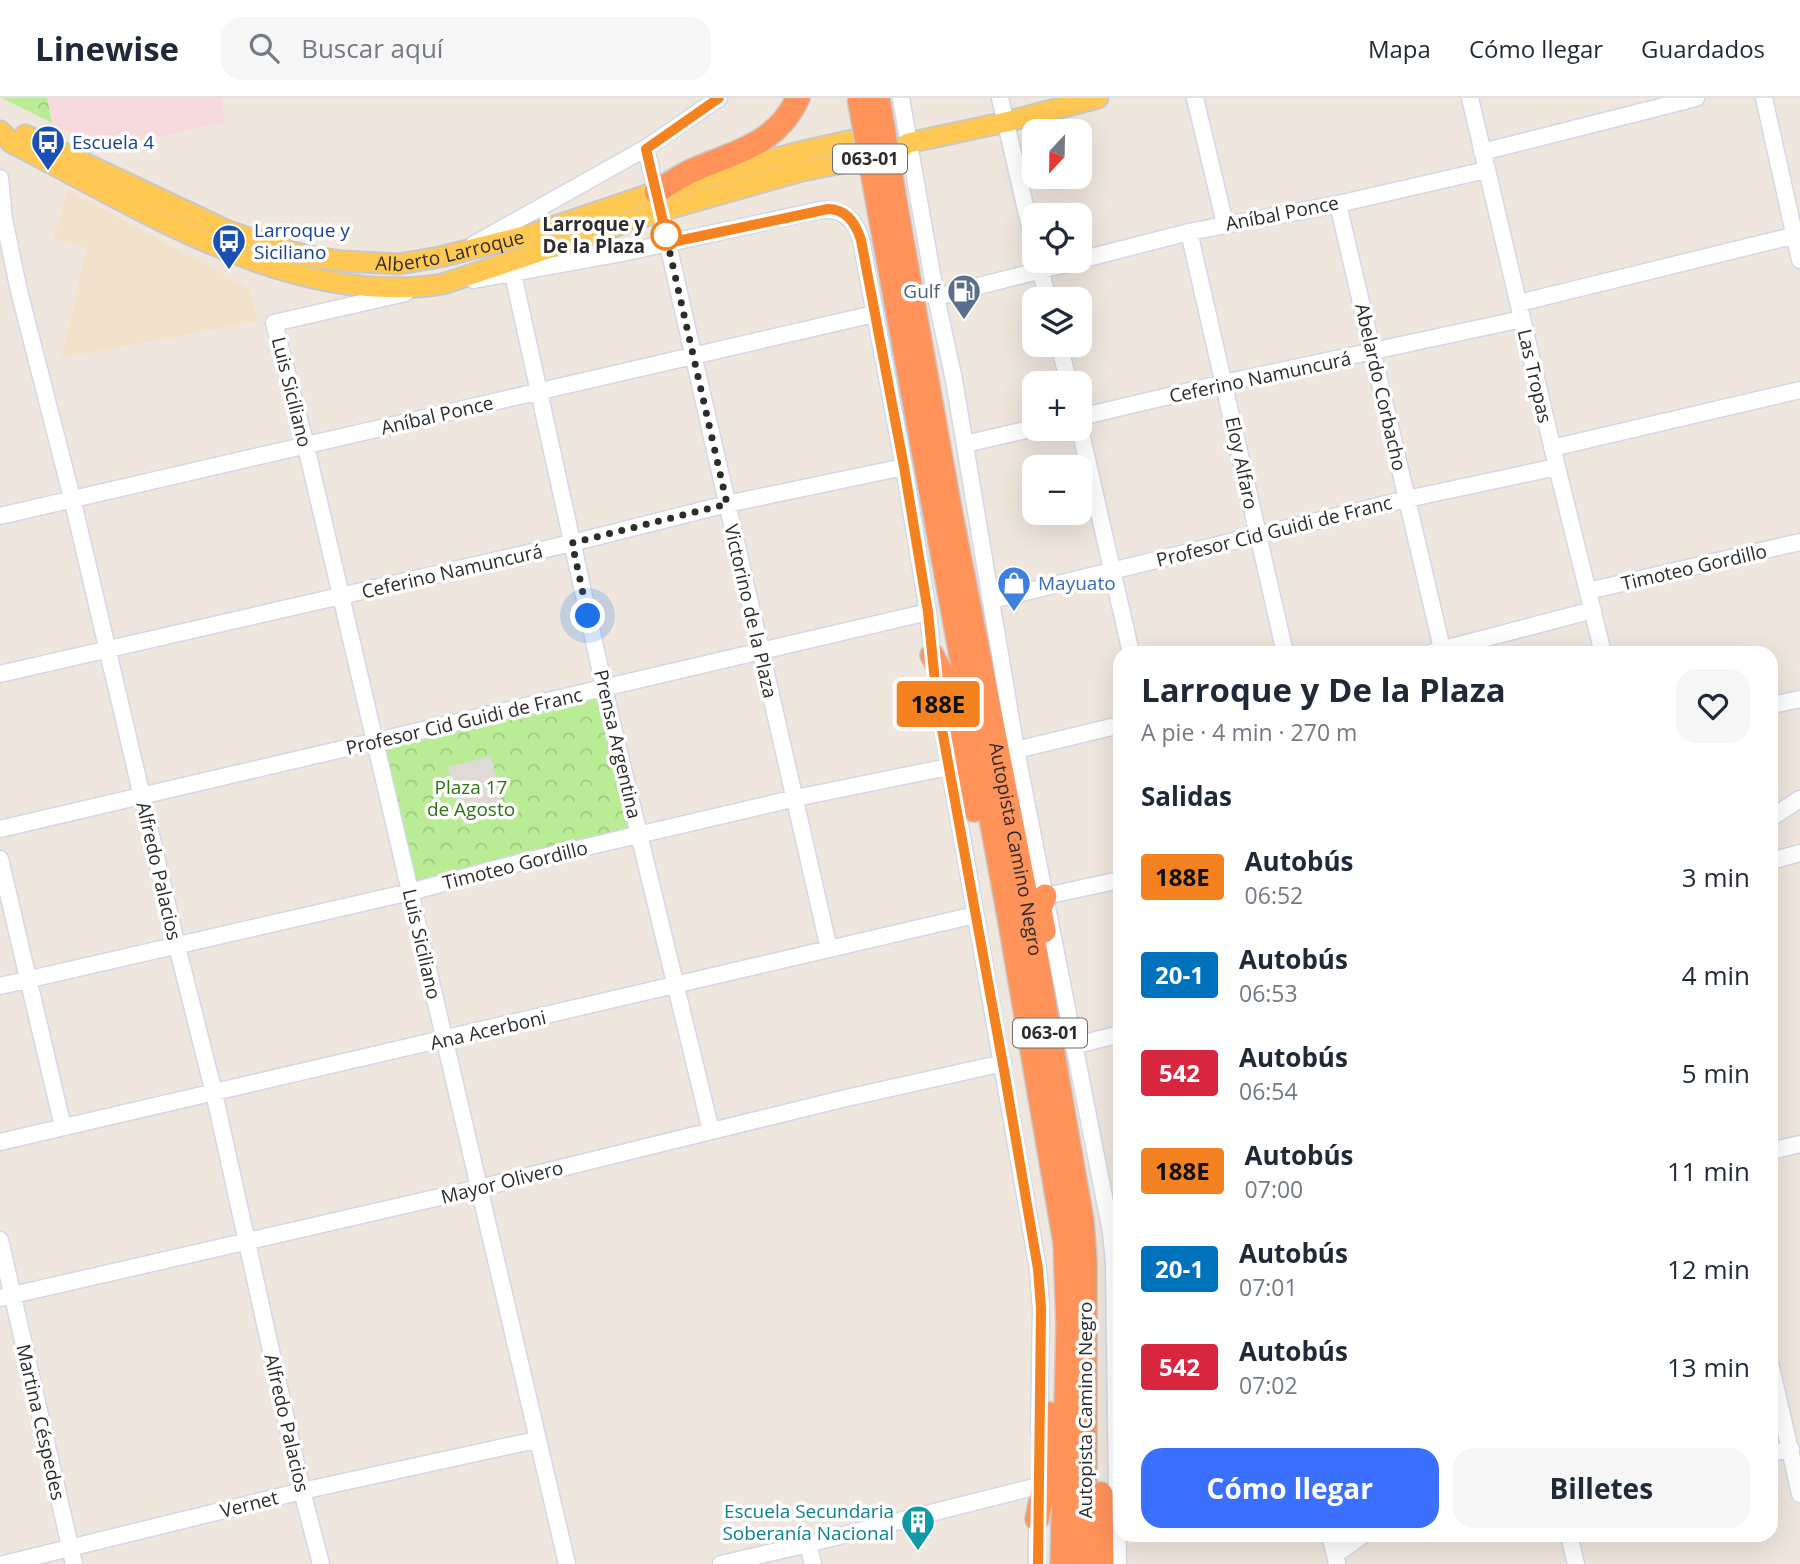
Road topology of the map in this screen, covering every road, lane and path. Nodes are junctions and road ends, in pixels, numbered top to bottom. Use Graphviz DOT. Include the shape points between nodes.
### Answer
graph roads {
  1 [pos="719,98"];
  2 [pos="798,98"];
  3 [pos="859,98"];
  4 [pos="878,98"];
  5 [pos="901,98"];
  6 [pos="1000,98"];
  7 [pos="1098,98"];
  8 [pos="1195,98"];
  9 [pos="1470,98"];
  10 [pos="1696,98"];
  11 [pos="1764,98"];
  12 [pos="1006,122"];
  13 [pos="0,130"];
  14 [pos="908,143"];
  15 [pos="646,149"];
  16 [pos="1482,152"];
  17 [pos="1486,170"];
  18 [pos="1,172"];
  19 [pos="659,201"];
  20 [pos="1025,203"];
  21 [pos="1338,204"];
  22 [pos="889,219"];
  23 [pos="1225,224"];
  24 [pos="1189,232"];
  25 [pos="1797,235"];
  26 [pos="668,243"];
  27 [pos="458,253"];
  28 [pos="1092,257"];
  29 [pos="1800,260"];
  30 [pos="1022,271"];
  31 [pos="513,274"];
  32 [pos="437,285"];
  33 [pos="936,296"];
  34 [pos="1521,311"];
  35 [pos="874,314"];
  36 [pos="1375,352"];
  37 [pos="692,356"];
  38 [pos="1224,383"];
  39 [pos="1800,390"];
  40 [pos="538,391"];
  41 [pos="1092,414"];
  42 [pos="1022,431"];
  43 [pos="1083,441"];
  44 [pos="965,444"];
  45 [pos="306,446"];
  46 [pos="1552,448"];
  47 [pos="904,467"];
  48 [pos="1557,467"];
  49 [pos="72,498"];
  50 [pos="1407,499"];
  51 [pos="727,504"];
  52 [pos="0,516"];
  53 [pos="1257,535"];
  54 [pos="1800,542"];
  55 [pos="572,543"];
  56 [pos="1112,570"];
  57 [pos="1588,591"];
  58 [pos="339,596"];
  59 [pos="992,600"];
  60 [pos="1593,610"];
  61 [pos="928,612"];
  62 [pos="1129,646"];
  63 [pos="1283,646"];
  64 [pos="1438,646"];
  65 [pos="1461,646"];
  66 [pos="1601,646"];
  67 [pos="108,649"];
  68 [pos="760,652"];
  69 [pos="932,655"];
  70 [pos="0,674"];
  71 [pos="604,688"];
  72 [pos="1800,699"];
  73 [pos="1778,704"];
  74 [pos="1113,727"];
  75 [pos="374,742"];
  76 [pos="1016,750"];
  77 [pos="948,767"];
  78 [pos="142,796"];
  79 [pos="796,798"];
  80 [pos="1800,799"];
  81 [pos="1778,813"];
  82 [pos="0,829"];
  83 [pos="639,835"];
  84 [pos="1800,853"];
  85 [pos="0,859"];
  86 [pos="1778,859"];
  87 [pos="1113,881"];
  88 [pos="410,892"];
  89 [pos="1045,896"];
  90 [pos="1008,911"];
  91 [pos="975,915"];
  92 [pos="177,946"];
  93 [pos="829,949"];
  94 [pos="27,980"];
  95 [pos="676,985"];
  96 [pos="0,986"];
  97 [pos="1113,1035"];
  98 [pos="444,1040"];
  99 [pos="1062,1044"];
  100 [pos="1003,1063"];
  101 [pos="214,1093"];
  102 [pos="63,1127"];
  103 [pos="711,1131"];
  104 [pos="0,1142"];
  105 [pos="1800,1144"];
  106 [pos="1778,1149"];
  107 [pos="479,1188"];
  108 [pos="1113,1222"];
  109 [pos="0,1240"];
  110 [pos="246,1241"];
  111 [pos="1065,1243"];
  112 [pos="6,1296"];
  113 [pos="1085,1332"];
  114 [pos="1778,1390"];
  115 [pos="1793,1438"];
  116 [pos="537,1440"];
  117 [pos="1778,1448"];
  118 [pos="1038,1486"];
  119 [pos="302,1492"];
  120 [pos="1800,1494"];
  121 [pos="1037,1518"];
  122 [pos="1123,1542"];
  123 [pos="1332,1542"];
  124 [pos="1355,1542"];
  125 [pos="1571,1542"];
  126 [pos="808,1544"];
  127 [pos="72,1556"];
  128 [pos="1336,1559"];
  129 [pos="5,1564"];
  130 [pos="321,1564"];
  131 [pos="567,1564"];
  132 [pos="721,1564"];
  133 [pos="813,1564"];
  134 [pos="1038,1564"];
  135 [pos="1062,1564"];
  136 [pos="1085,1564"];
  137 [pos="1102,1564"];
  138 [pos="1118,1564"];
  139 [pos="1576,1564"];
  1 -- 15 [label="street"];
  2 -- 19 [label="highway" via="784,121 761,142 689,173"];
  3 -- 22 [label="highway, Autopista Camino Negro / 063-01, bridge"];
  4 -- 22 [label="highway, Autopista Camino Negro / 063-01, bridge"];
  5 -- 14 [label="street"];
  6 -- 12 [label="street"];
  7 -- 12 [label="main road"];
  8 -- 23 [label="street"];
  9 -- 16 [label="street, Las Tropas"];
  10 -- 16 [label="street"];
  11 -- 25 [label="street"];
  12 -- 14 [label="main road"];
  12 -- 20 [label="street"];
  13 -- 27 [label="main road, Alberto Larroque" via="17,131 228,231 303,255 399,264"];
  13 -- 32 [label="main road, Alberto Larroque" via="12,143 186,234 235,254 333,282"];
  14 -- 19 [label="main road, Alberto Larroque" via="891,132 840,142"];
  14 -- 33 [label="street"];
  15 -- 19 [label="street, Victorino de la Plaza"];
  15 -- 27 [label="street"];
  16 -- 17 [label="street, Las Tropas"];
  17 -- 21 [label="street, Aníbal Ponce"];
  17 -- 34 [label="street, Las Tropas"];
  18 -- 49 [label="street, Alfredo Palacios" via="4,219 19,290"];
  19 -- 26 [label="street, Victorino de la Plaza"];
  19 -- 27 [label="main road, Alberto Larroque"];
  19 -- 32 [label="main road, Alberto Larroque"];
  21 -- 23 [label="street, Aníbal Ponce"];
  21 -- 36 [label="street, Abelardo Corbacho"];
  22 -- 90 [label="highway, Autopista Camino Negro / 063-01"];
  22 -- 99 [label="highway, Autopista Camino Negro / 063-01" via="1025,891"];
  23 -- 24 [label="street, Aníbal Ponce"];
  24 -- 28 [label="street, Aníbal Ponce"];
  24 -- 38 [label="street, Eloy Alfaro"];
  25 -- 29 [label="street"];
  25 -- 34 [label="street, Ceferino Namuncurá"];
  26 -- 31 [label="street"];
  26 -- 35 [label="street" via="820,210 843,212 855,224 861,240"];
  26 -- 37 [label="street, Victorino de la Plaza"];
  30 -- 33 [label="street, Aníbal Ponce"];
  31 -- 32 [label="street"];
  31 -- 40 [label="street, Prensa Argentina"];
  32 -- 45 [label="street, Luis Siciliano" via="274,323"];
  33 -- 44 [label="street"];
  34 -- 36 [label="street, Ceferino Namuncurá"];
  34 -- 46 [label="street, Las Tropas"];
  35 -- 37 [label="street, Aníbal Ponce"];
  35 -- 47 [label="street"];
  36 -- 38 [label="street, Ceferino Namuncurá"];
  36 -- 50 [label="street, Abelardo Corbacho"];
  37 -- 40 [label="street, Aníbal Ponce"];
  37 -- 51 [label="street, Victorino de la Plaza"];
  38 -- 41 [label="street, Ceferino Namuncurá"];
  38 -- 53 [label="street, Eloy Alfaro"];
  39 -- 46 [label="street"];
  40 -- 45 [label="street, Aníbal Ponce"];
  40 -- 55 [label="street, Prensa Argentina"];
  42 -- 44 [label="street"];
  43 -- 56 [label="street"];
  44 -- 59 [label="street"];
  45 -- 49 [label="street, Aníbal Ponce"];
  45 -- 58 [label="street, Luis Siciliano"];
  46 -- 48 [label="street, Las Tropas"];
  47 -- 51 [label="street, Ceferino Namuncurá"];
  47 -- 61 [label="street"];
  48 -- 50 [label="street, Profesor Cid Guidi de Franc"];
  48 -- 57 [label="street, Las Tropas"];
  49 -- 52 [label="street, Aníbal Ponce"];
  49 -- 67 [label="street, Alfredo Palacios"];
  50 -- 53 [label="street, Profesor Cid Guidi de Franc"];
  50 -- 64 [label="street, Abelardo Corbacho"];
  51 -- 55 [label="street, Ceferino Namuncurá"];
  51 -- 68 [label="street, Victorino de la Plaza"];
  53 -- 56 [label="street, Profesor Cid Guidi de Franc"];
  53 -- 63 [label="street, Eloy Alfaro"];
  54 -- 57 [label="street, Timoteo Gordillo"];
  55 -- 58 [label="street, Ceferino Namuncurá"];
  55 -- 71 [label="street, Prensa Argentina"];
  56 -- 59 [label="street, Profesor Cid Guidi de Franc"];
  56 -- 62 [label="street"];
  57 -- 60 [label="street, Las Tropas"];
  58 -- 67 [label="street, Ceferino Namuncurá"];
  58 -- 75 [label="street, Luis Siciliano"];
  59 -- 76 [label="street"];
  60 -- 65 [label="street"];
  60 -- 66 [label="street, Las Tropas"];
  61 -- 68 [label="street, Profesor Cid Guidi de Franc"];
  61 -- 69 [label="street"];
  67 -- 70 [label="street, Ceferino Namuncurá"];
  67 -- 78 [label="street, Alfredo Palacios"];
  68 -- 71 [label="street, Profesor Cid Guidi de Franc"];
  68 -- 79 [label="street, Victorino de la Plaza"];
  69 -- 77 [label="street"];
  69 -- 90 [label="highway" via="942,674 982,845"];
  71 -- 75 [label="street, Profesor Cid Guidi de Franc"];
  71 -- 83 [label="street, Prensa Argentina"];
  72 -- 73 [label="street"];
  74 -- 76 [label="street"];
  75 -- 78 [label="street, Profesor Cid Guidi de Franc"];
  75 -- 88 [label="street, Luis Siciliano"];
  76 -- 89 [label="street"];
  77 -- 79 [label="street, Timoteo Gordillo"];
  77 -- 91 [label="street"];
  78 -- 82 [label="street, Profesor Cid Guidi de Franc"];
  78 -- 92 [label="street, Alfredo Palacios"];
  79 -- 83 [label="street, Timoteo Gordillo"];
  79 -- 93 [label="street, Victorino de la Plaza"];
  80 -- 81 [label="street"];
  83 -- 88 [label="street, Timoteo Gordillo"];
  83 -- 95 [label="street, Prensa Argentina"];
  84 -- 86 [label="street"];
  85 -- 94 [label="street"];
  87 -- 89 [label="street"];
  88 -- 92 [label="street, Timoteo Gordillo"];
  88 -- 98 [label="street, Luis Siciliano"];
  89 -- 99 [label="highway" via="1041,909"];
  90 -- 111 [label="highway, Autopista Camino Negro / 063-01"];
  91 -- 93 [label="street, Ana Acerboni"];
  91 -- 100 [label="street"];
  92 -- 94 [label="street, Timoteo Gordillo"];
  92 -- 101 [label="street, Alfredo Palacios"];
  93 -- 95 [label="street, Ana Acerboni"];
  94 -- 96 [label="street, Timoteo Gordillo"];
  94 -- 102 [label="street"];
  95 -- 98 [label="street, Ana Acerboni"];
  95 -- 103 [label="street, Prensa Argentina"];
  97 -- 99 [label="street"];
  98 -- 101 [label="street, Ana Acerboni"];
  98 -- 107 [label="street, Luis Siciliano"];
  99 -- 108 [label="street"];
  99 -- 113 [label="highway, Autopista Camino Negro / 063-01" via="1082,1221"];
  100 -- 103 [label="street, Mayor Olivero"];
  100 -- 118 [label="street" via="1040,1293"];
  101 -- 102 [label="street, Ana Acerboni"];
  101 -- 110 [label="street, Alfredo Palacios"];
  102 -- 104 [label="street, Ana Acerboni"];
  103 -- 107 [label="street, Mayor Olivero"];
  105 -- 106 [label="street"];
  107 -- 110 [label="street, Mayor Olivero"];
  107 -- 116 [label="street, Luis Siciliano"];
  109 -- 112 [label="street, Martina Céspedes"];
  110 -- 112 [label="street, Mayor Olivero"];
  110 -- 119 [label="street, Alfredo Palacios"];
  111 -- 121 [label="highway" via="1056,1307 1048,1459"];
  111 -- 135 [label="highway, Autopista Camino Negro / 063-01" via="1068,1326"];
  112 -- 127 [label="street, Martina Céspedes"];
  113 -- 136 [label="highway, Autopista Camino Negro / 063-01"];
  113 -- 137 [label="highway" via="1093,1357"];
  114 -- 115 [label="street"];
  115 -- 117 [label="street"];
  115 -- 120 [label="street"];
  116 -- 119 [label="street, Vernet"];
  116 -- 131 [label="street, Luis Siciliano"];
  118 -- 121 [label="street"];
  118 -- 126 [label="street"];
  119 -- 127 [label="street, Vernet"];
  119 -- 130 [label="street, Alfredo Palacios"];
  121 -- 134 [label="street"];
  122 -- 138 [label="street"];
  123 -- 128 [label="street"];
  124 -- 128 [label="street"];
  125 -- 139 [label="street"];
  126 -- 132 [label="street"];
  126 -- 133 [label="street"];
  127 -- 129 [label="street, Vernet"];
}
